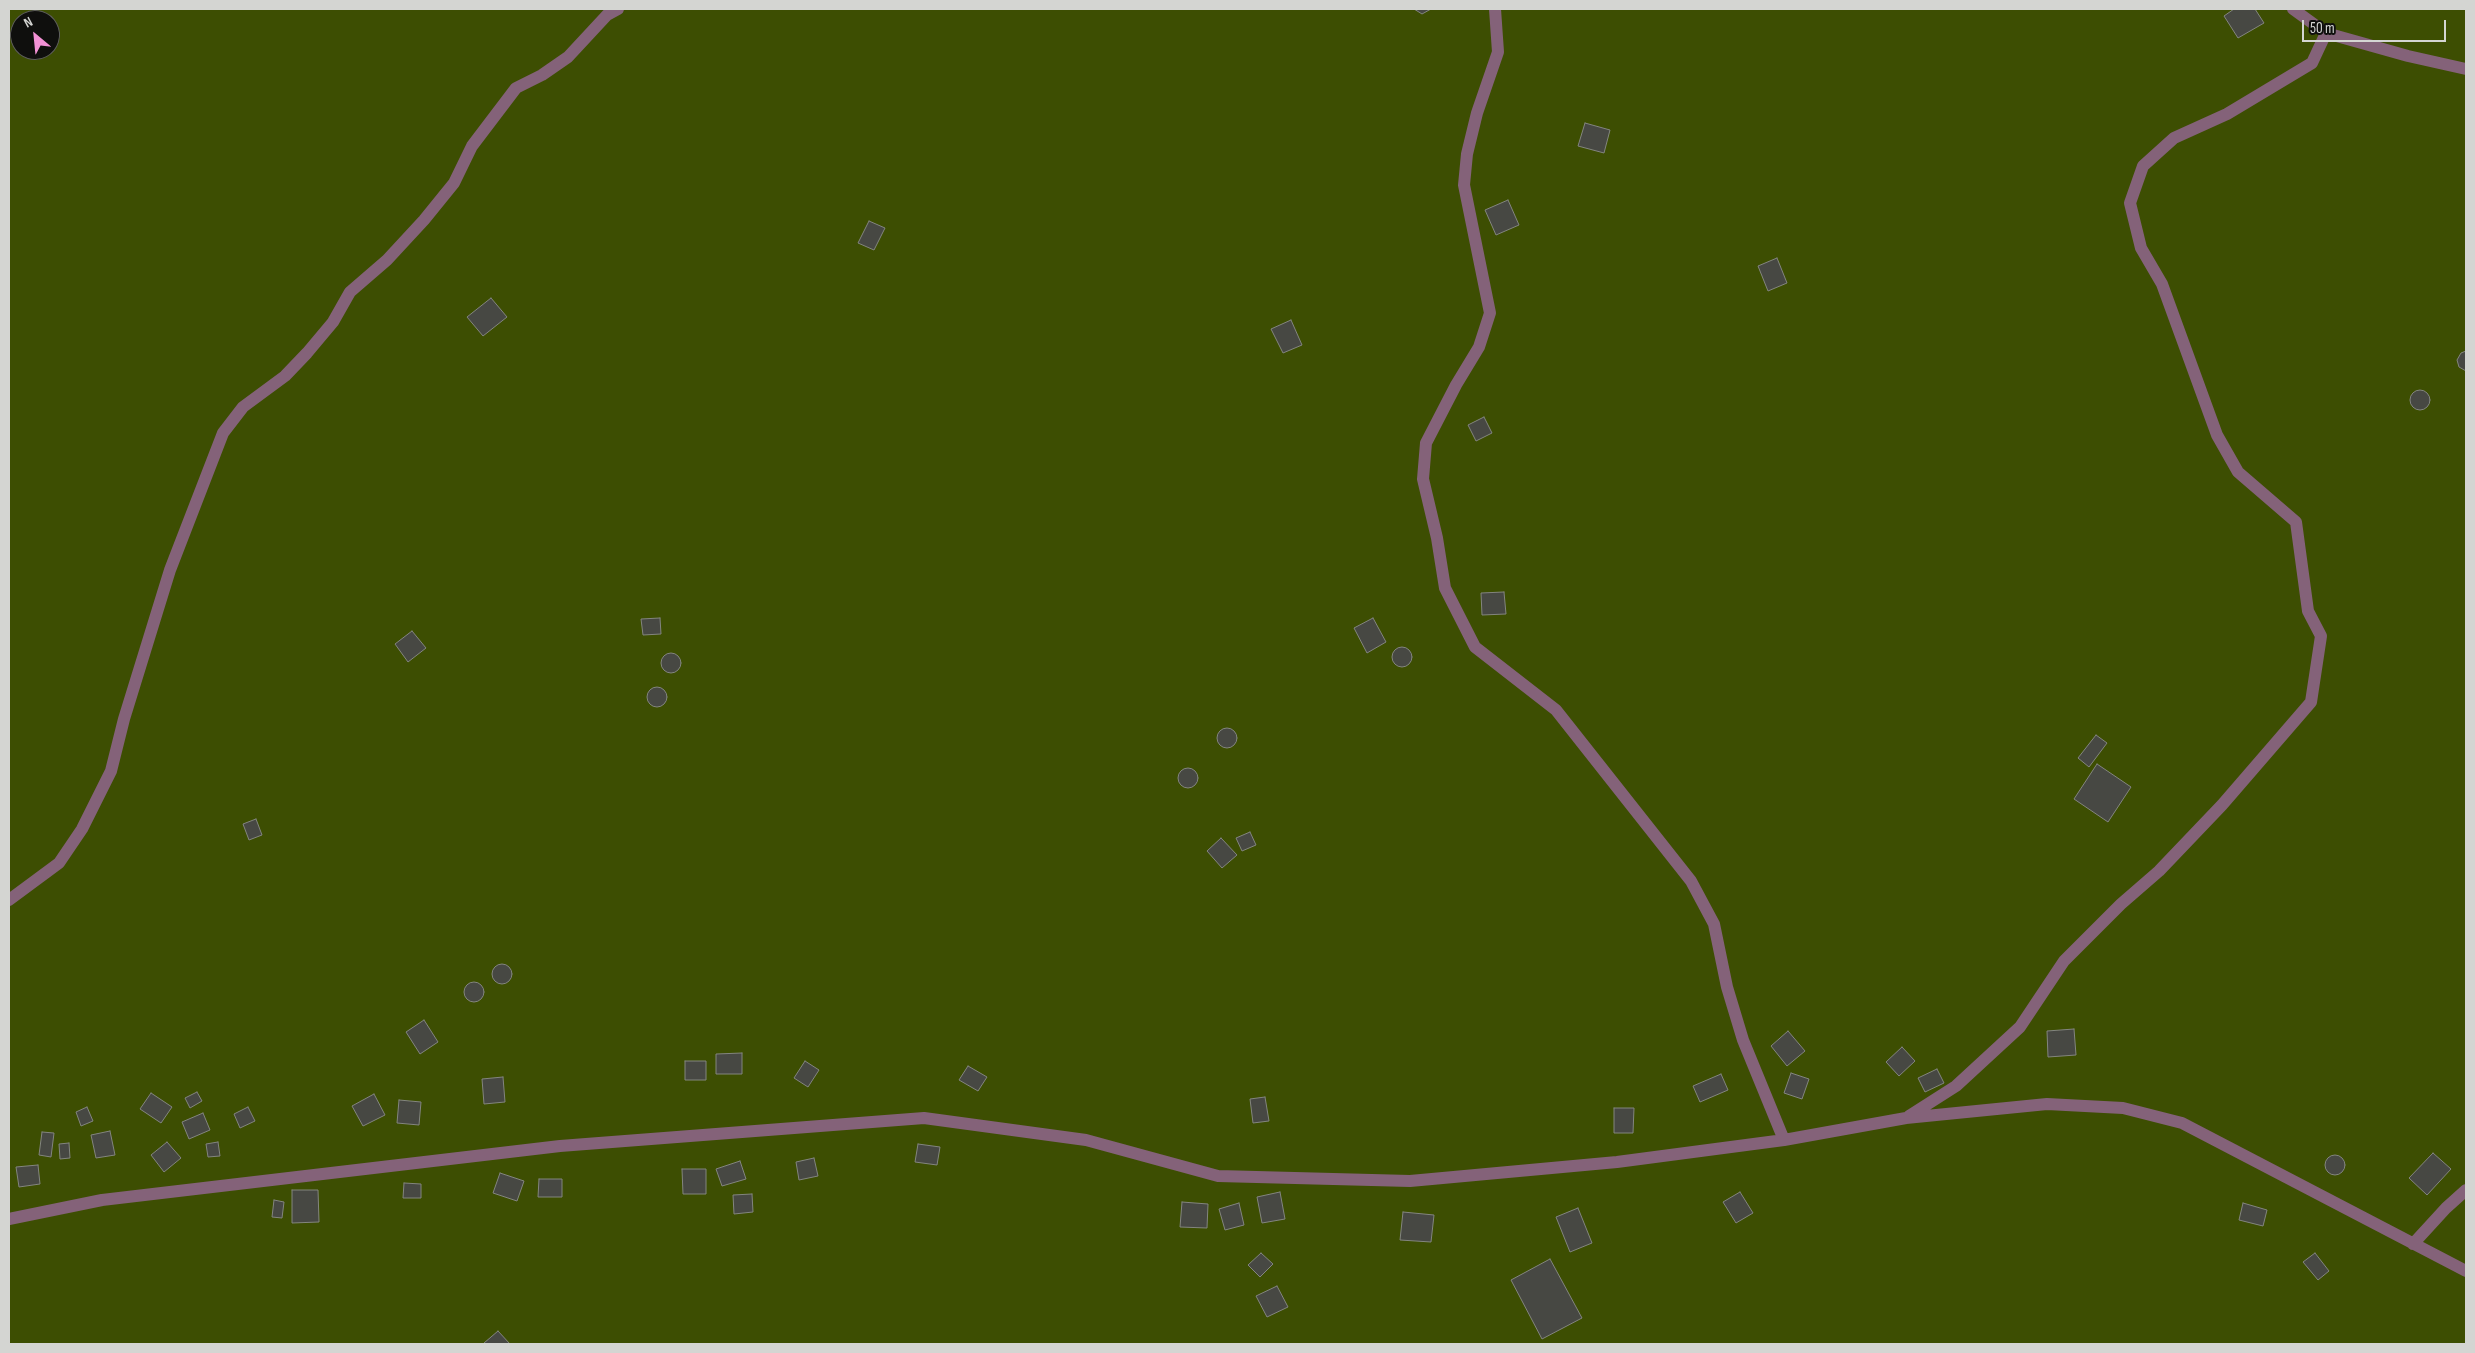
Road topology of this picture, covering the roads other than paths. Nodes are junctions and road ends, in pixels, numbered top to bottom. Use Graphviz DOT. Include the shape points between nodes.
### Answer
graph roads {
  1 [pos="618,9"];
  2 [pos="1495,9"];
  3 [pos="2292,9"];
  4 [pos="2326,33"];
  5 [pos="2466,69"];
  6 [pos="9,900"];
  7 [pos="1906,1118"];
  8 [pos="1784,1140"];
  9 [pos="2466,1190"];
  10 [pos="9,1219"];
  11 [pos="2413,1244"];
  12 [pos="2466,1271"];
  1 -- 6 [label="street" via="607,15 568,57 516,88 472,146 454,183 424,220 387,260 350,292 333,322 308,354 285,376 243,407 223,433 164,588 111,771 82,829 59,863"];
  2 -- 8 [label="street" via="1498,52 1477,113 1467,154 1464,185 1490,313 1479,347 1426,443 1423,479 1438,538 1445,588 1475,647 1556,710 1691,881 1714,924 1727,988 1743,1040"];
  3 -- 4 [label="street"];
  4 -- 5 [label="street"];
  4 -- 7 [label="street" via="2312,64 2227,114 2174,138 2144,166 2130,203 2141,248 2162,284 2217,435 2238,472 2296,522 2308,611 2321,636 2311,702 2203,825 2064,961 2020,1028 1956,1086"];
  7 -- 8 [label="street"];
  7 -- 11 [label="street" via="2047,1104 2123,1108 2182,1123"];
  8 -- 10 [label="street" via="1617,1162 1400,1181 1218,1176 1086,1140 924,1118 560,1146 102,1200"];
  9 -- 11 [label="street"];
  11 -- 12 [label="street"];
}
